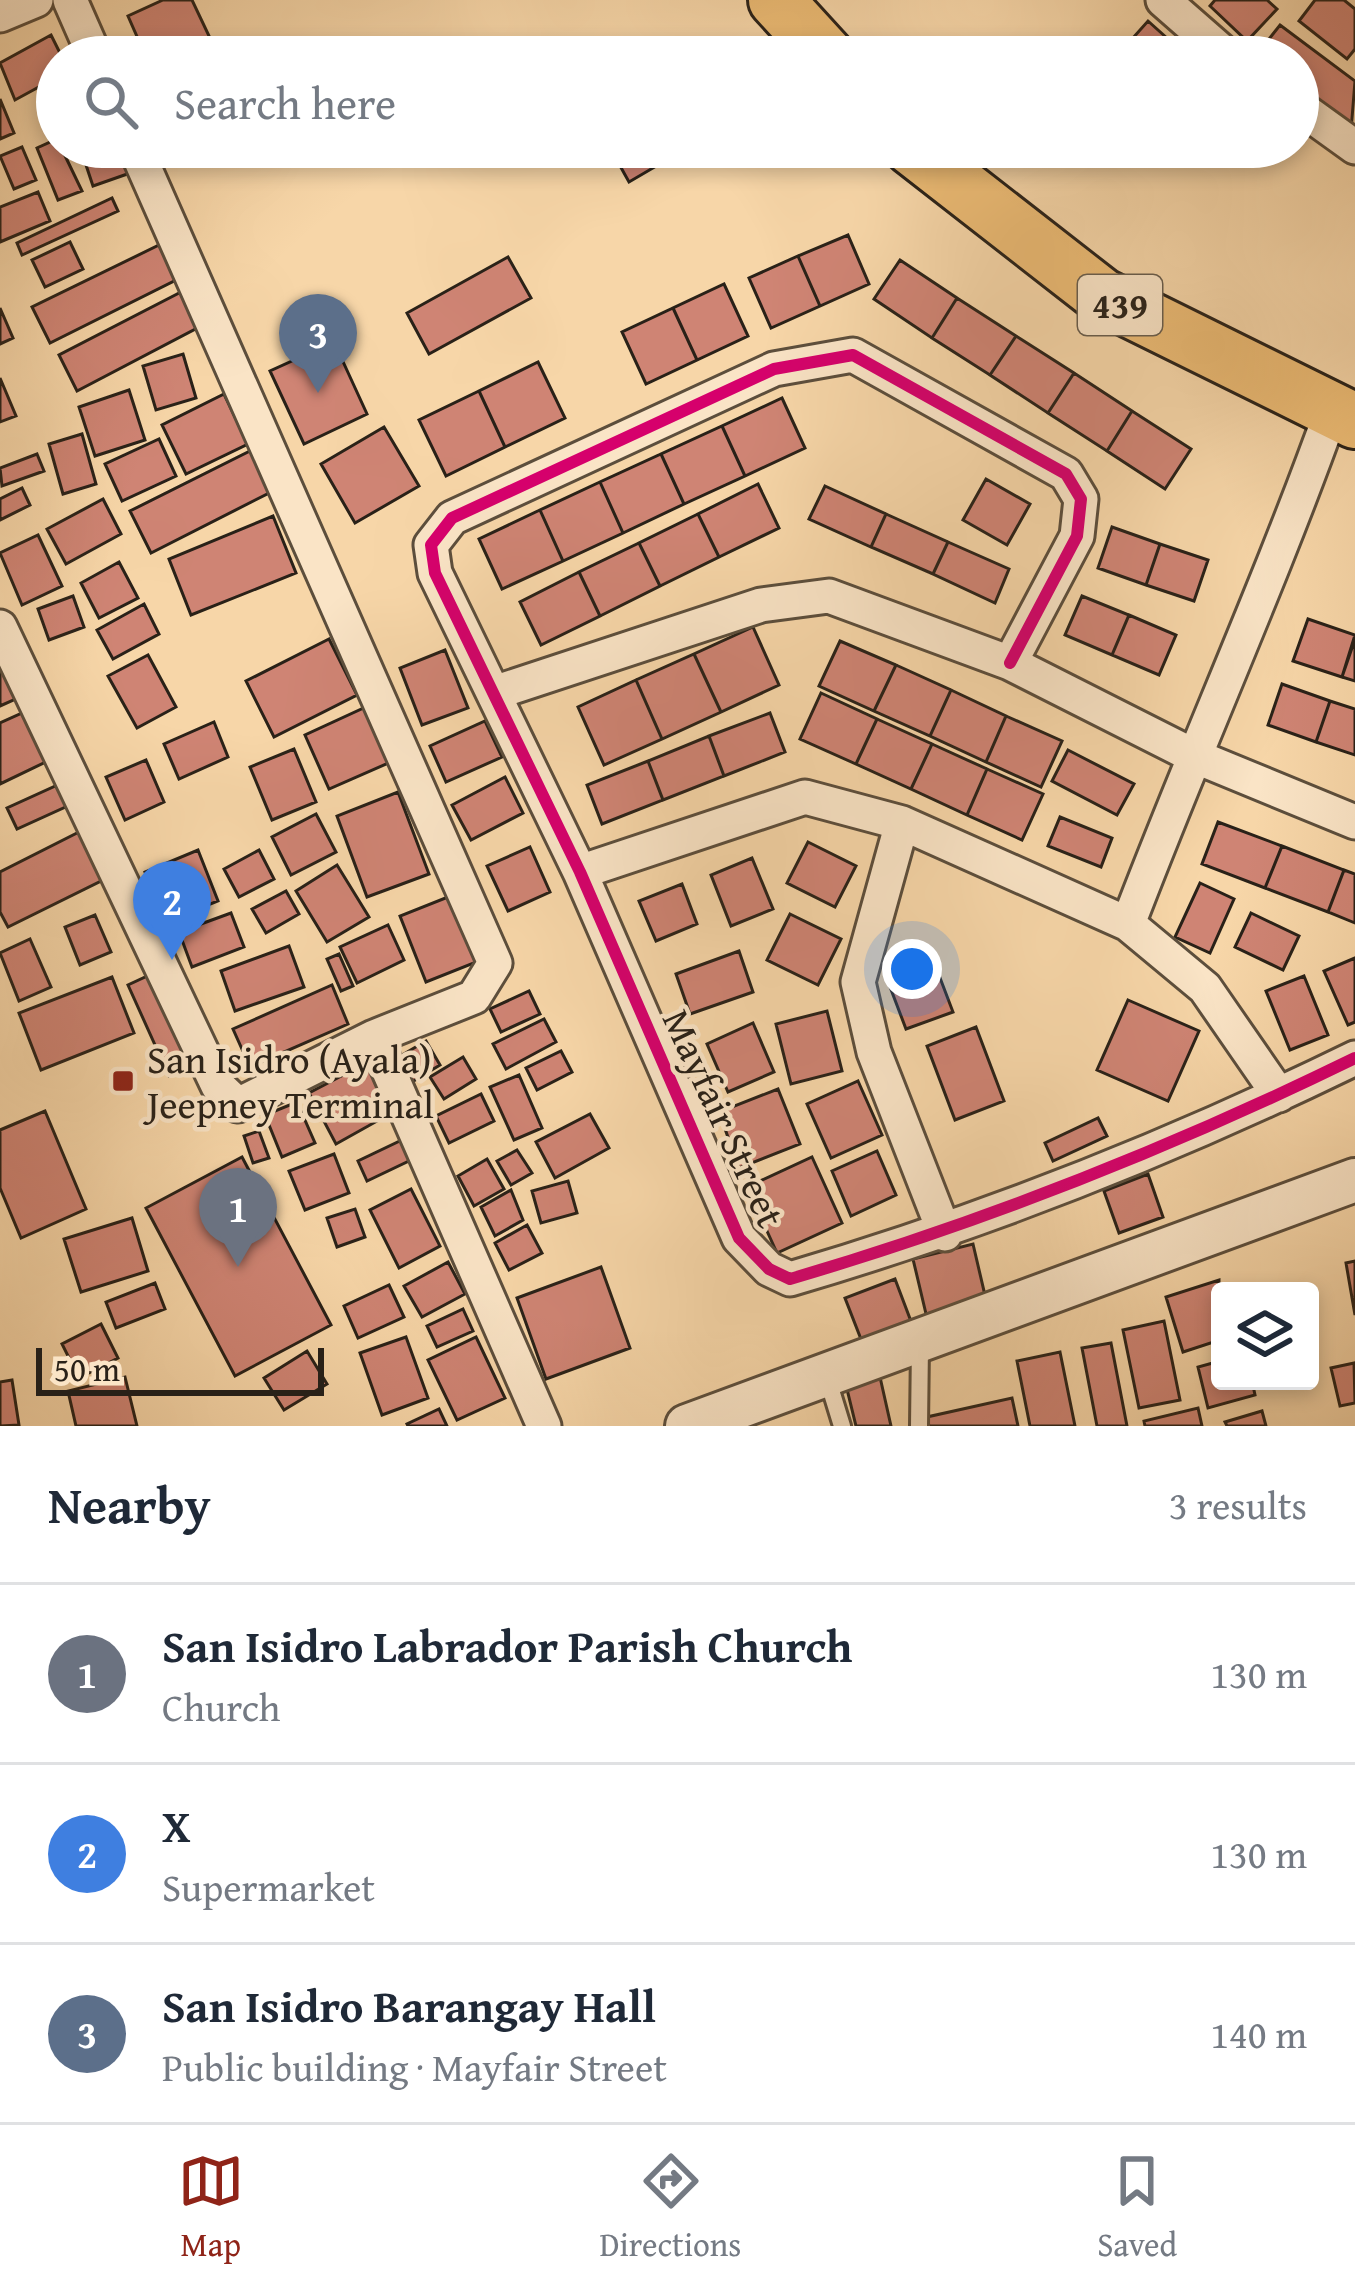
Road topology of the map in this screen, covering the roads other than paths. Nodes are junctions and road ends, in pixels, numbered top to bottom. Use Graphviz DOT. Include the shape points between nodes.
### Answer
graph roads {
  1 [pos="36,0"];
  2 [pos="70,0"];
  3 [pos="776,0"];
  4 [pos="1163,0"];
  5 [pos="0,15"];
  6 [pos="86,36"];
  7 [pos="809,36"];
  8 [pos="1204,36"];
  9 [pos="1319,121"];
  10 [pos="1355,147"];
  11 [pos="144,168"];
  12 [pos="938,168"];
  13 [pos="1343,417"];
  14 [pos="0,627"];
  15 [pos="1010,662"];
  16 [pos="494,693"];
  17 [pos="1192,755"];
  18 [pos="1355,822"];
  19 [pos="902,823"];
  20 [pos="580,872"];
  21 [pos="1128,924"];
  22 [pos="374,1037"];
  23 [pos="1355,1058"];
  24 [pos="1279,1095"];
  25 [pos="1355,1180"];
  26 [pos="945,1234"];
  27 [pos="920,1345"];
  28 [pos="827,1377"];
  29 [pos="544,1426"];
  30 [pos="687,1426"];
  31 [pos="842,1426"];
  32 [pos="919,1426"];
  1 -- 5 [label="street"];
  2 -- 6 [label="street"];
  3 -- 7 [label="main road"];
  4 -- 8 [label="street"];
  9 -- 10 [label="street"];
  11 -- 22 [label="street" via="495,963 474,997"];
  12 -- 13 [label="main road, 439" via="1102,296"];
  13 -- 17 [label="street"];
  14 -- 22 [label="street" via="229,1099 238,1105"];
  15 -- 16 [label="street" via="829,596 761,604"];
  15 -- 16 [label="street, Mayfair Street" via="1077,536 1081,499 1066,474 854,355 774,369 452,518 431,545 435,573"];
  15 -- 17 [label="street"];
  16 -- 20 [label="street, Mayfair Street"];
  17 -- 18 [label="street"];
  17 -- 21 [label="street"];
  19 -- 20 [label="street" via="805,797"];
  19 -- 21 [label="street"];
  19 -- 26 [label="street" via="858,982 874,1052"];
  20 -- 26 [label="street, Mayfair Street" via="739,1238 769,1269 790,1279"];
  21 -- 24 [label="street" via="1205,988"];
  22 -- 29 [label="street"];
  23 -- 24 [label="street, Mayfair Street"];
  24 -- 26 [label="street, Mayfair Street"];
  25 -- 27 [label="street"];
  27 -- 28 [label="street"];
  27 -- 32 [label="lane"];
  28 -- 30 [label="street"];
  28 -- 31 [label="lane"];
}
